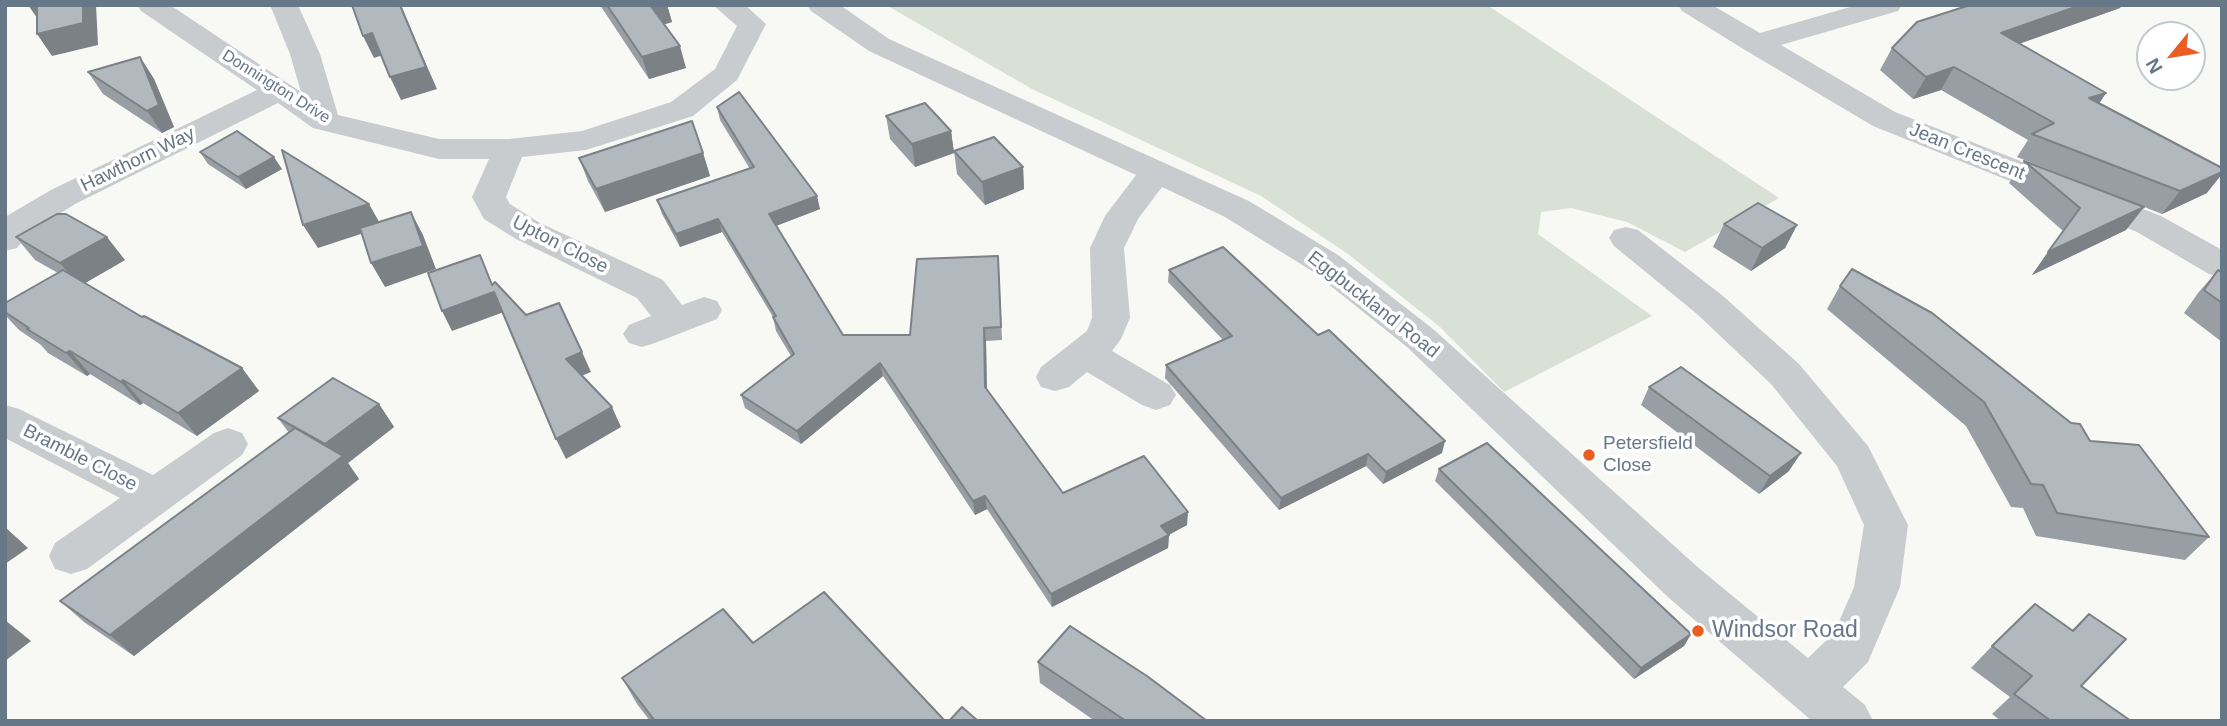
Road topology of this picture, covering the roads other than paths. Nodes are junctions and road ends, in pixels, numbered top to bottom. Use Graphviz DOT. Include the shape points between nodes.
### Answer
graph roads {
  1 [pos="151,5"];
  2 [pos="284,5"];
  3 [pos="727,5"];
  4 [pos="821,5"];
  5 [pos="1692,5"];
  6 [pos="1888,5"];
  7 [pos="1755,44"];
  8 [pos="279,91"];
  9 [pos="324,121"];
  10 [pos="509,149"];
  11 [pos="1157,171"];
  12 [pos="1626,238"];
  13 [pos="5,240"];
  14 [pos="2222,266"];
  15 [pos="673,322"];
  16 [pos="1085,353"];
  17 [pos="1055,377"];
  18 [pos="1156,395"];
  19 [pos="5,421"];
  20 [pos="228,444"];
  21 [pos="155,496"];
  22 [pos="71,556"];
  23 [pos="1810,688"];
  24 [pos="1848,721"];
  1 -- 8 [label="street, Donnington Drive"];
  2 -- 9 [label="street" via="305,54"];
  3 -- 10 [label="street, Donnington Drive" via="752,24 727,74 682,110 586,140"];
  4 -- 11 [label="street, Eggbuckland Road" via="879,46"];
  5 -- 7 [label="street, Jean Crescent"];
  6 -- 7 [label="street"];
  7 -- 14 [label="street, Jean Crescent" via="1884,119 2148,224"];
  8 -- 9 [label="street, Donnington Drive"];
  8 -- 13 [label="street, Hawthorn Way" via="63,197 16,226"];
  9 -- 10 [label="street, Donnington Drive" via="439,149"];
  10 -- 15 [label="street, Upton Close" via="489,197 496,211 650,289"];
  11 -- 16 [label="street" via="1122,216 1107,248 1111,318 1102,339"];
  11 -- 23 [label="street, Eggbuckland Road" via="1237,209 1325,263 1410,330 1685,584"];
  12 -- 23 [label="street" via="1785,374 1853,457 1886,525 1877,587 1851,647"];
  16 -- 17 [label="street"];
  16 -- 18 [label="street"];
  19 -- 21 [label="street, Bramble Close"];
  20 -- 21 [label="street, Bramble Close"];
  21 -- 22 [label="street, Bramble Close"];
  23 -- 24 [label="street, Eggbuckland Road"];
}
